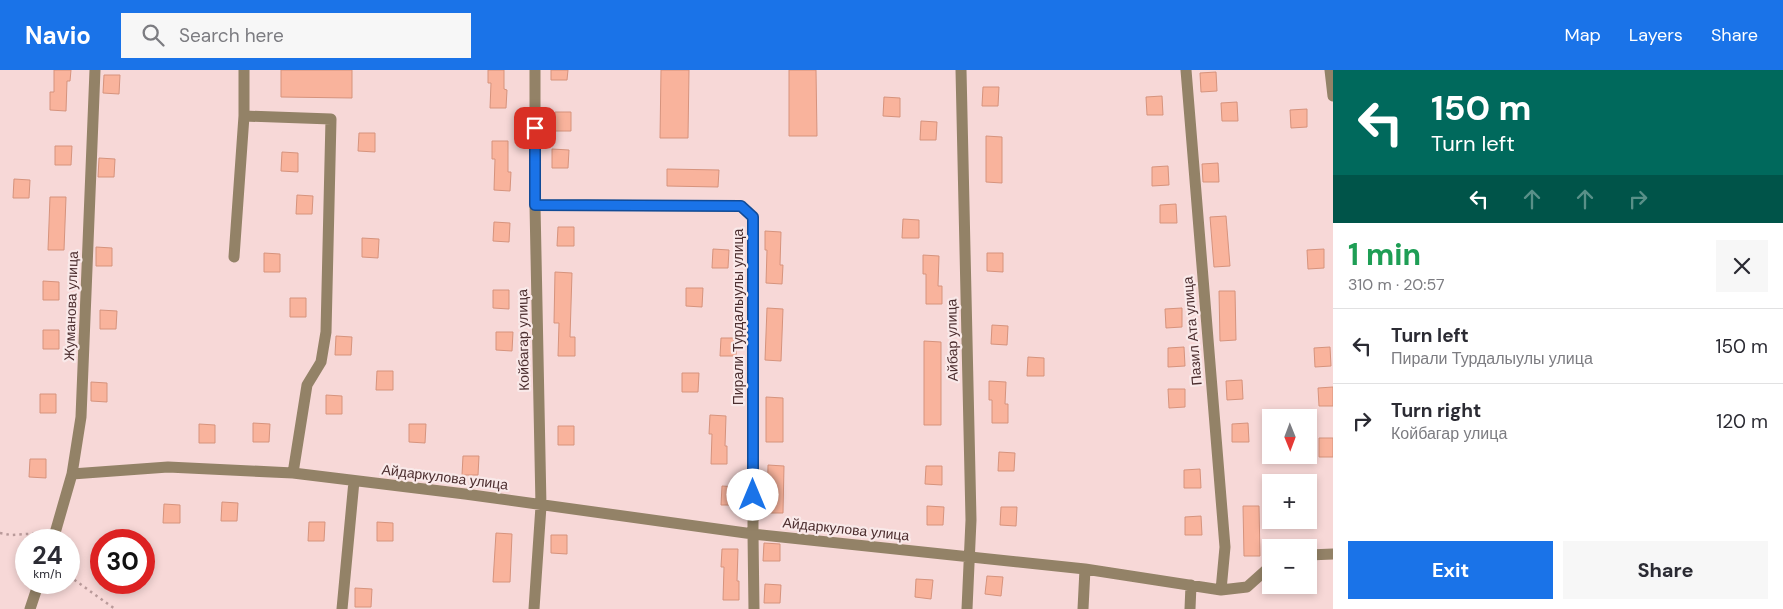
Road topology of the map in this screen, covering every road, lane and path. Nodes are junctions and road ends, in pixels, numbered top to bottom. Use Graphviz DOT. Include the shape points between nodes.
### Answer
graph roads {
  1 [pos="95,70"];
  2 [pos="244,70"];
  3 [pos="535,70"];
  4 [pos="962,70"];
  5 [pos="1186,70"];
  6 [pos="1330,70"];
  7 [pos="1333,96"];
  8 [pos="244,116"];
  9 [pos="535,205"];
  10 [pos="234,257"];
  11 [pos="292,473"];
  12 [pos="72,474"];
  13 [pos="354,480"];
  14 [pos="541,506"];
  15 [pos="56,529"];
  16 [pos="0,533"];
  17 [pos="753,534"];
  18 [pos="15,535"];
  19 [pos="1333,554"];
  20 [pos="1317,555"];
  21 [pos="970,556"];
  22 [pos="1085,569"];
  23 [pos="1262,574"];
  24 [pos="80,584"];
  25 [pos="1191,585"];
  26 [pos="1221,590"];
  27 [pos="35,594"];
  28 [pos="30,609"];
  29 [pos="115,609"];
  30 [pos="342,609"];
  31 [pos="534,609"];
  32 [pos="754,609"];
  33 [pos="967,609"];
  34 [pos="1082,609"];
  35 [pos="1190,609"];
  1 -- 12 [label="street, Жуманова улица" via="81,417"];
  2 -- 8 [label="street"];
  3 -- 9 [label="street, Койбагар улица"];
  4 -- 21 [label="street, Айбар улица"];
  5 -- 26 [label="street, Пазил Ата улица" via="1225,547"];
  6 -- 7 [label="street"];
  8 -- 10 [label="street"];
  8 -- 11 [label="street" via="331,118 326,332 321,362 307,385"];
  9 -- 14 [label="street, Койбагар улица"];
  9 -- 17 [label="street, Пирали Турдалыулы улица" via="741,206 753,217"];
  11 -- 12 [label="street, Айдаркулова улица" via="168,467"];
  11 -- 13 [label="street, Айдаркулова улица"];
  12 -- 15 [label="street, Жуманова улица"];
  13 -- 14 [label="street, Айдаркулова улица"];
  13 -- 30 [label="street"];
  14 -- 17 [label="street, Айдаркулова улица"];
  14 -- 31 [label="street, Койбагар улица"];
  16 -- 18 [label="path"];
  17 -- 21 [label="street, Айдаркулова улица"];
  17 -- 32 [label="street, Пирали Турдалыулы улица"];
  19 -- 20 [label="street"];
  21 -- 22 [label="street, Айдаркулова улица"];
  21 -- 33 [label="street, Айбар улица"];
  22 -- 25 [label="street, Айдаркулова улица"];
  22 -- 34 [label="street"];
  23 -- 26 [label="street, Айдаркулова улица" via="1247,587"];
  24 -- 29 [label="path"];
  25 -- 26 [label="street, Айдаркулова улица"];
  25 -- 35 [label="street"];
  27 -- 28 [label="street"];
}
